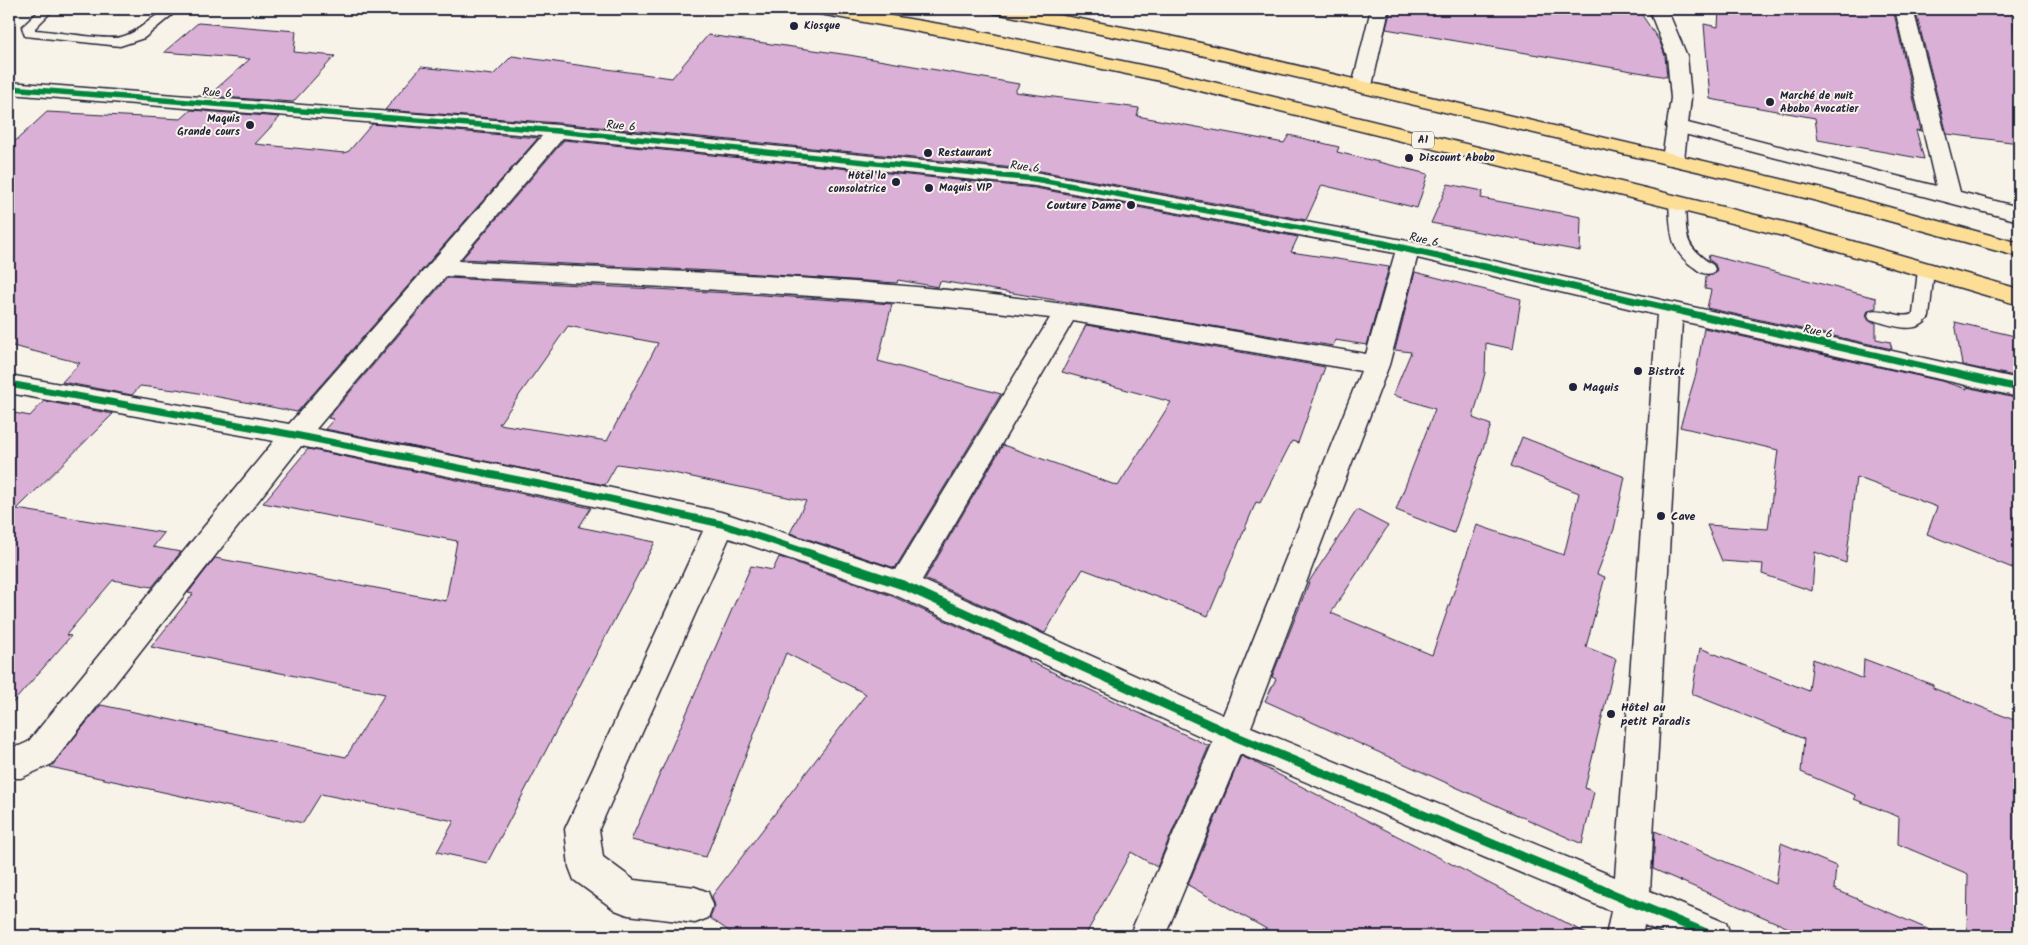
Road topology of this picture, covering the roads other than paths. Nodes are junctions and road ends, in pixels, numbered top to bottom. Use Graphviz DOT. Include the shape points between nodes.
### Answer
graph roads {
  1 [pos="48,9"];
  2 [pos="173,9"];
  3 [pos="820,9"];
  4 [pos="1000,9"];
  5 [pos="1380,9"];
  6 [pos="1658,9"];
  7 [pos="1904,9"];
  8 [pos="1362,86"];
  9 [pos="9,88"];
  10 [pos="1676,126"];
  11 [pos="558,131"];
  12 [pos="1672,159"];
  13 [pos="1950,197"];
  14 [pos="1677,203"];
  15 [pos="2019,214"];
  16 [pos="1408,248"];
  17 [pos="2019,250"];
  18 [pos="439,268"];
  19 [pos="1707,269"];
  20 [pos="1926,270"];
  21 [pos="2019,297"];
  22 [pos="1670,310"];
  23 [pos="1066,312"];
  24 [pos="1876,315"];
  25 [pos="1376,365"];
  26 [pos="9,384"];
  27 [pos="2019,388"];
  28 [pos="295,435"];
  29 [pos="721,524"];
  30 [pos="903,585"];
  31 [pos="1232,735"];
  32 [pos="9,762"];
  33 [pos="1631,901"];
  34 [pos="695,905"];
  35 [pos="1146,936"];
  36 [pos="1624,936"];
  37 [pos="1713,936"];
  1 -- 2 [label="lane" via="28,27 30,33 120,42 139,35"];
  3 -- 14 [label="main road, A1" via="963,34 1160,75"];
  4 -- 8 [label="main road" via="1175,43"];
  5 -- 8 [label="street"];
  6 -- 10 [label="street" via="1677,56 1681,98"];
  7 -- 13 [label="street"];
  8 -- 12 [label="main road"];
  9 -- 11 [label="street, Rue 6"];
  10 -- 12 [label="street"];
  10 -- 13 [label="street"];
  11 -- 16 [label="street, Rue 6" via="1016,176"];
  11 -- 18 [label="street"];
  12 -- 17 [label="main road" via="1823,196"];
  13 -- 15 [label="street"];
  14 -- 19 [label="lane" via="1680,247 1689,258"];
  14 -- 20 [label="main road, A1" via="1796,232"];
  16 -- 22 [label="street, Rue 6"];
  16 -- 25 [label="street"];
  18 -- 23 [label="street" via="815,287"];
  18 -- 28 [label="street"];
  20 -- 21 [label="main road, A1"];
  20 -- 24 [label="lane" via="1921,318 1908,323"];
  22 -- 27 [label="street, Rue 6"];
  22 -- 33 [label="street"];
  23 -- 25 [label="street"];
  23 -- 30 [label="street"];
  25 -- 31 [label="street"];
  26 -- 28 [label="street"];
  28 -- 29 [label="street"];
  28 -- 32 [label="street" via="40,753 21,762"];
  29 -- 30 [label="street"];
  29 -- 34 [label="street" via="582,829 587,867 628,897"];
  30 -- 31 [label="street"];
  31 -- 33 [label="street"];
  31 -- 35 [label="street"];
  33 -- 36 [label="street"];
  33 -- 37 [label="street"];
}
